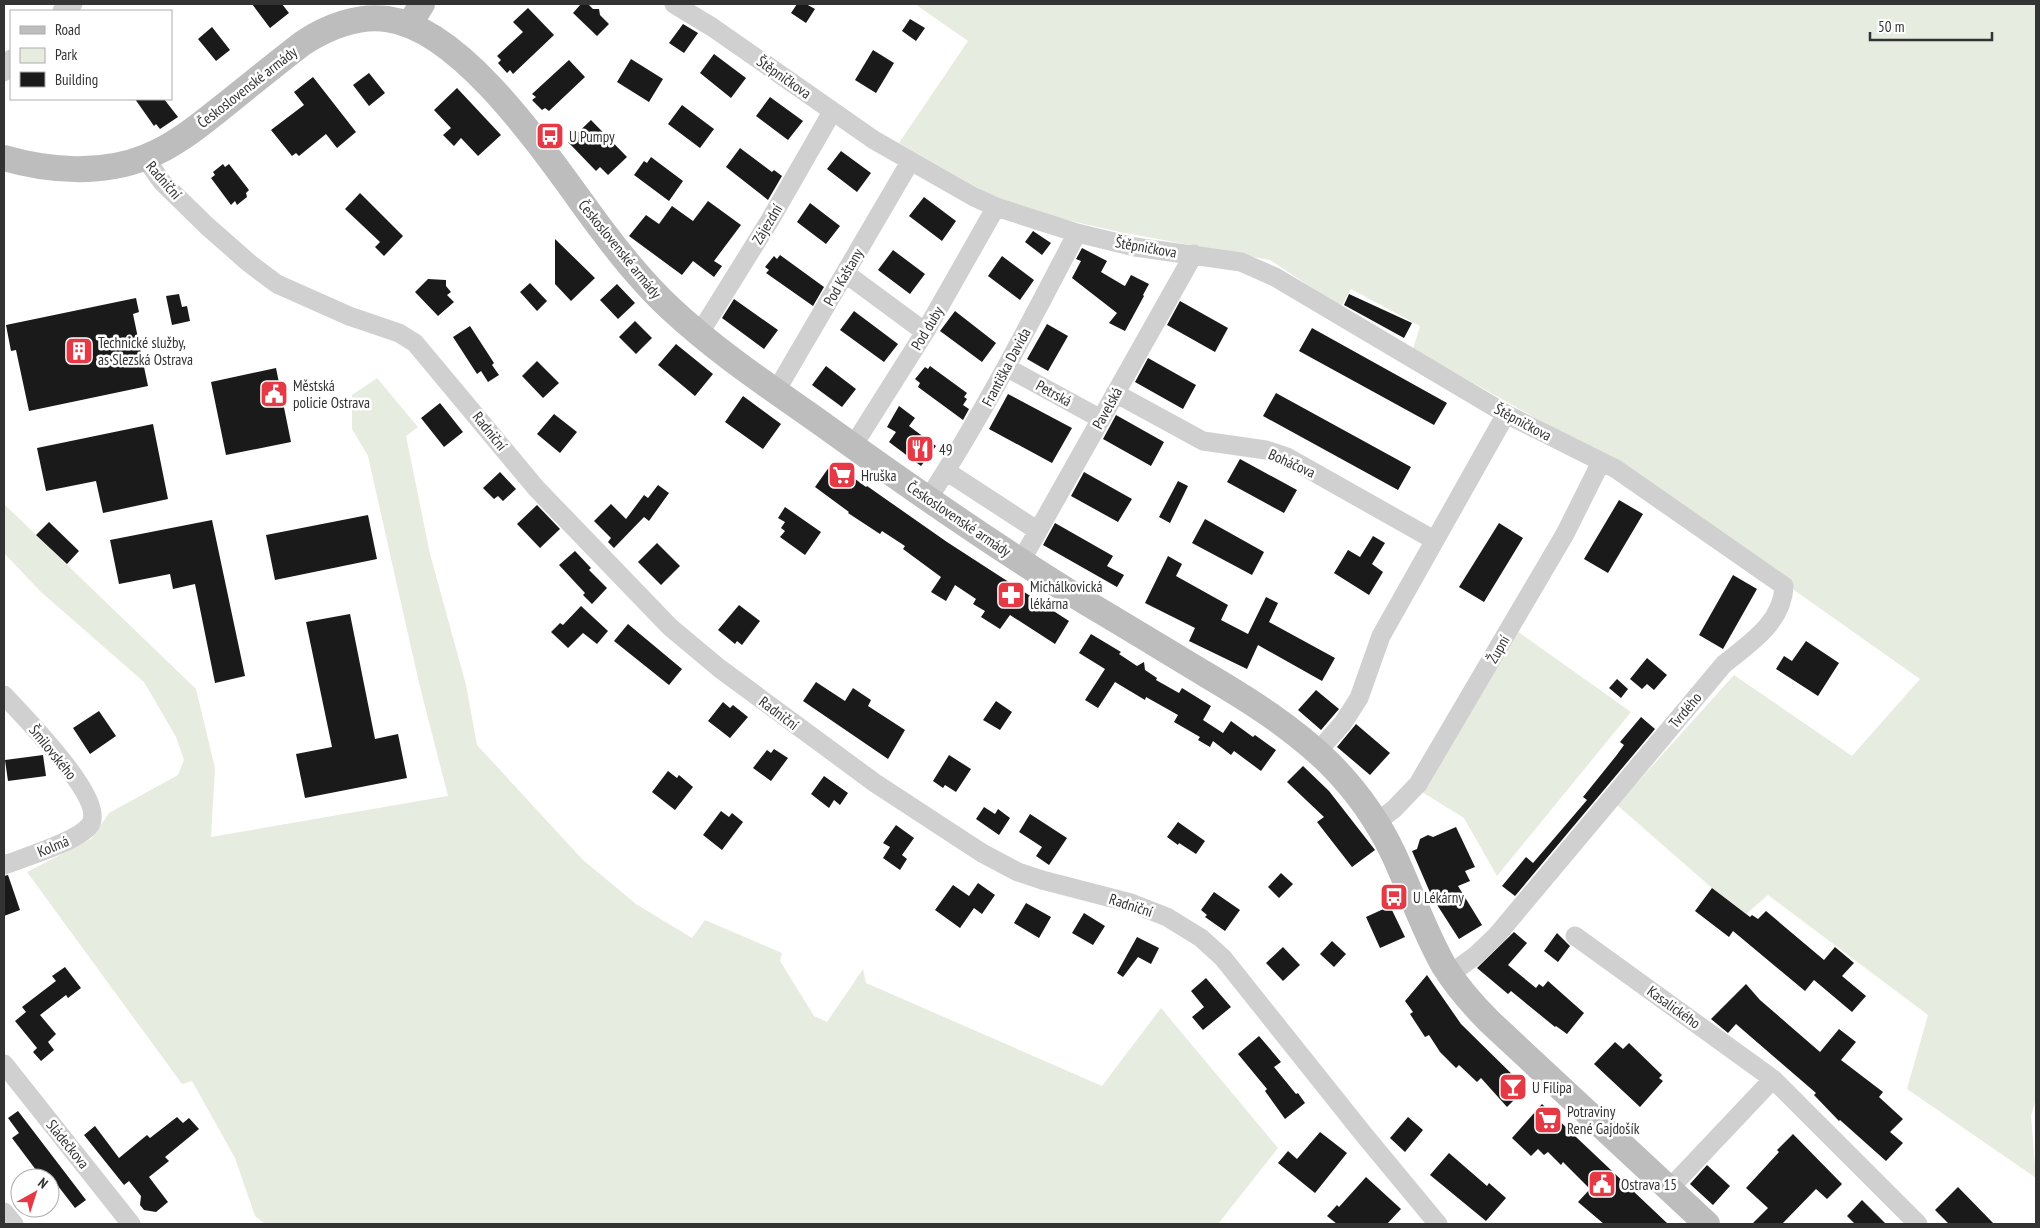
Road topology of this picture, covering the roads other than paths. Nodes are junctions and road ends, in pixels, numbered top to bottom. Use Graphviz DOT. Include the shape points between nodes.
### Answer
graph roads {
  1 [pos="674,4"];
  2 [pos="415,14"];
  3 [pos="10,61"];
  4 [pos="4,72"];
  5 [pos="832,112"];
  6 [pos="4,158"];
  7 [pos="145,158"];
  8 [pos="910,162"];
  9 [pos="996,207"];
  10 [pos="1077,233"];
  11 [pos="1194,254"];
  12 [pos="845,273"];
  13 [pos="925,332"];
  14 [pos="698,333"];
  15 [pos="1006,367"];
  16 [pos="776,391"];
  17 [pos="1115,393"];
  18 [pos="1506,414"];
  19 [pos="1101,419"];
  20 [pos="853,446"];
  21 [pos="1601,462"];
  22 [pos="946,471"];
  23 [pos="1627,476"];
  24 [pos="928,499"];
  25 [pos="1038,531"];
  26 [pos="1434,540"];
  27 [pos="1021,561"];
  28 [pos="4,695"];
  29 [pos="1317,752"];
  30 [pos="93,814"];
  31 [pos="1376,822"];
  32 [pos="4,865"];
  33 [pos="1575,936"];
  34 [pos="1450,974"];
  35 [pos="4,1064"];
  36 [pos="1773,1079"];
  37 [pos="1669,1189"];
  38 [pos="4,1212"];
  39 [pos="14,1224"];
  40 [pos="132,1224"];
  41 [pos="1438,1224"];
  42 [pos="1707,1224"];
  43 [pos="1918,1224"];
  1 -- 5 [label="street, Štěpničkova"];
  2 -- 7 [label="street, Československé armády" via="344,23 322,31 192,130"];
  2 -- 14 [label="street, Československé armády" via="423,31 448,47 491,88 633,269"];
  3 -- 4 [label="street"];
  5 -- 8 [label="street, Štěpničkova"];
  5 -- 14 [label="street, Zájezdní" via="770,220"];
  6 -- 7 [label="street, Československé armády" via="41,167 73,169 117,165"];
  7 -- 41 [label="street, Radniční" via="162,182 207,226 277,284 349,316 399,333 415,343 536,488 670,626 719,668 875,783 982,853 1018,872 1131,903 1166,917 1201,938 1223,958"];
  8 -- 9 [label="street, Štěpničkova"];
  8 -- 12 [label="street, Pod Kaštany"];
  9 -- 10 [label="street, Štěpničkova"];
  9 -- 13 [label="street, Pod duby"];
  10 -- 11 [label="street, Štěpničkova" via="1135,247"];
  10 -- 15 [label="street, Františka Davida"];
  11 -- 17 [label="street, Pavelská"];
  11 -- 18 [label="street, Štěpničkova" via="1241,262 1274,277"];
  12 -- 13 [label="street"];
  12 -- 16 [label="street, Pod Kaštany"];
  13 -- 20 [label="street, Pod duby"];
  14 -- 16 [label="street, Československé armády"];
  15 -- 19 [label="street, Petrská"];
  15 -- 22 [label="street, Františka Davida"];
  16 -- 20 [label="street, Československé armády"];
  17 -- 19 [label="street, Pavelská"];
  17 -- 26 [label="street, Boháčova" via="1203,441 1266,450 1286,457"];
  18 -- 21 [label="street, Štěpničkova"];
  18 -- 26 [label="street"];
  19 -- 25 [label="street, Pavelská"];
  20 -- 24 [label="street, Československé armády"];
  21 -- 23 [label="street, Štěpničkova"];
  21 -- 31 [label="street, Župní" via="1565,534 1418,784"];
  22 -- 24 [label="street, Františka Davida"];
  22 -- 25 [label="street"];
  23 -- 34 [label="street, Tvrdého" via="1784,586 1784,596 1764,632 1724,664 1496,935"];
  24 -- 27 [label="street, Československé armády"];
  25 -- 27 [label="street, Pavelská"];
  26 -- 29 [label="street" via="1381,636 1359,698 1343,723"];
  27 -- 29 [label="street, Československé armády" via="1256,705"];
  28 -- 30 [label="street, Šmilovského" via="60,758 84,791"];
  29 -- 31 [label="street, Československé armády" via="1352,788"];
  30 -- 32 [label="street, Kolmá" via="89,825 80,834"];
  31 -- 34 [label="street, Československé armády"];
  33 -- 36 [label="street, Kasalického"];
  34 -- 37 [label="street, Československé armády" via="1490,1022"];
  35 -- 40 [label="street, Sládečkova"];
  36 -- 37 [label="street"];
  36 -- 43 [label="street, Kasalického"];
  37 -- 42 [label="street, Československé armády"];
  38 -- 39 [label="street"];
}
